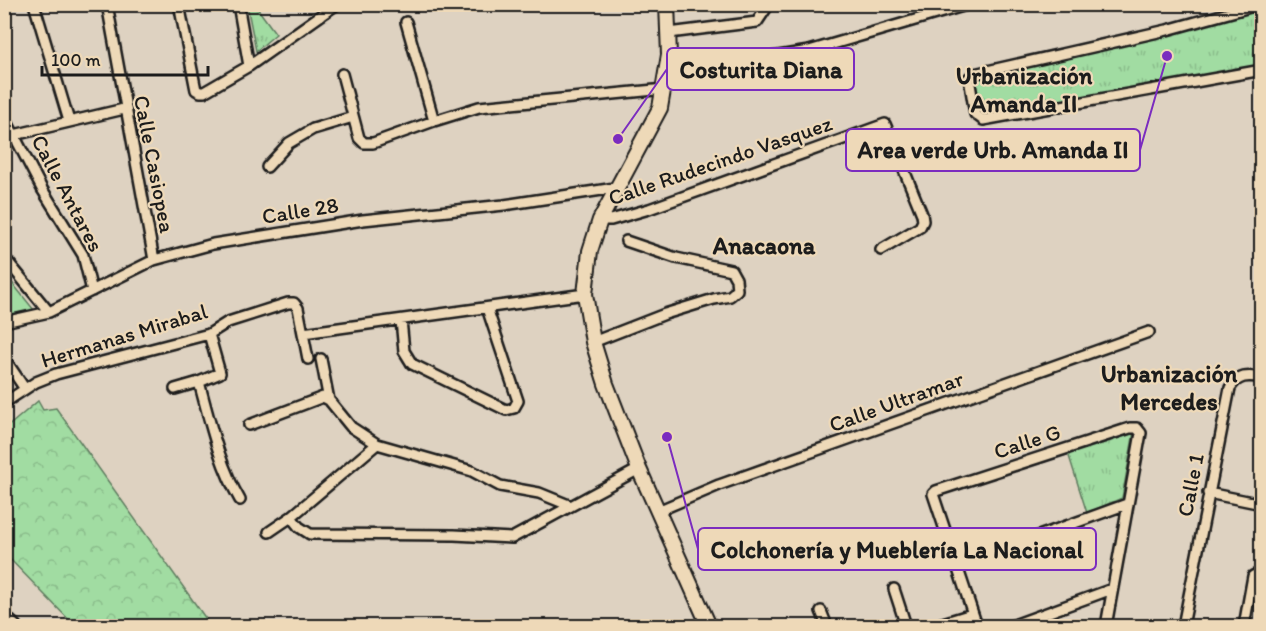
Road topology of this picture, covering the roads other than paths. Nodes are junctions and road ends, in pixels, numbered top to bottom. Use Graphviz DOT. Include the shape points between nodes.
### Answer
graph roads {
  1 [pos="34,4"];
  2 [pos="107,4"];
  3 [pos="179,4"];
  4 [pos="238,4"];
  5 [pos="337,4"];
  6 [pos="667,4"];
  7 [pos="769,4"];
  8 [pos="970,4"];
  9 [pos="1261,4"];
  10 [pos="406,22"];
  11 [pos="669,33"];
  12 [pos="249,66"];
  13 [pos="1262,70"];
  14 [pos="342,74"];
  15 [pos="666,82"];
  16 [pos="124,109"];
  17 [pos="4,116"];
  18 [pos="353,117"];
  19 [pos="69,121"];
  20 [pos="434,121"];
  21 [pos="14,135"];
  22 [pos="267,167"];
  23 [pos="615,188"];
  24 [pos="600,220"];
  25 [pos="626,241"];
  26 [pos="881,250"];
  27 [pos="4,257"];
  28 [pos="154,260"];
  29 [pos="92,291"];
  30 [pos="585,294"];
  31 [pos="487,308"];
  32 [pos="49,312"];
  33 [pos="401,320"];
  34 [pos="4,322"];
  35 [pos="1149,332"];
  36 [pos="303,333"];
  37 [pos="209,334"];
  38 [pos="593,342"];
  39 [pos="4,358"];
  40 [pos="308,359"];
  41 [pos="321,360"];
  42 [pos="1262,378"];
  43 [pos="199,382"];
  44 [pos="175,388"];
  45 [pos="25,389"];
  46 [pos="329,400"];
  47 [pos="4,403"];
  48 [pos="249,425"];
  49 [pos="376,444"];
  50 [pos="639,469"];
  51 [pos="1208,494"];
  52 [pos="240,500"];
  53 [pos="1127,504"];
  54 [pos="1262,504"];
  55 [pos="571,506"];
  56 [pos="658,511"];
  57 [pos="291,517"];
  58 [pos="269,532"];
  59 [pos="956,566"];
  60 [pos="1262,572"];
  61 [pos="894,589"];
  62 [pos="1112,589"];
  63 [pos="821,611"];
  64 [pos="972,614"];
  65 [pos="4,615"];
  66 [pos="16,627"];
  67 [pos="709,627"];
  68 [pos="827,627"];
  69 [pos="906,627"];
  70 [pos="933,627"];
  71 [pos="977,627"];
  72 [pos="1011,627"];
  73 [pos="1106,627"];
  74 [pos="1183,627"];
  75 [pos="1244,627"];
  1 -- 19 [label="street"];
  2 -- 16 [label="street, Calle Casiopea"];
  3 -- 12 [label="street" via="196,90 204,92"];
  4 -- 12 [label="street"];
  5 -- 12 [label="street"];
  6 -- 11 [label="street"];
  7 -- 11 [label="street" via="757,22"];
  8 -- 15 [label="street" via="809,51 691,70"];
  9 -- 13 [label="street" via="969,78 975,114 983,120"];
  10 -- 20 [label="street"];
  11 -- 15 [label="street"];
  14 -- 18 [label="street"];
  15 -- 20 [label="street" via="480,107"];
  15 -- 23 [label="street" via="660,108"];
  16 -- 19 [label="street"];
  16 -- 28 [label="street, Calle Casiopea"];
  17 -- 21 [label="street, Calle Antares"];
  18 -- 20 [label="street" via="364,143"];
  18 -- 22 [label="street" via="313,129 290,143"];
  19 -- 21 [label="street"];
  21 -- 29 [label="street, Calle Antares" via="83,255"];
  23 -- 24 [label="street"];
  23 -- 28 [label="street, Calle 28" via="352,222 213,244"];
  24 -- 26 [label="street, Calle Rudecindo Vasquez" via="638,213 885,124 923,221 920,227"];
  24 -- 30 [label="street"];
  25 -- 38 [label="street" via="676,258 731,270 737,290 730,296 665,314"];
  27 -- 32 [label="street"];
  28 -- 29 [label="street, Calle 28"];
  29 -- 32 [label="street, Calle 28"];
  30 -- 31 [label="street"];
  30 -- 38 [label="street"];
  31 -- 33 [label="street"];
  31 -- 33 [label="street" via="518,401 514,408 506,410 412,364 404,351"];
  32 -- 34 [label="street, Calle 28"];
  33 -- 36 [label="street"];
  35 -- 56 [label="street, Calle Ultramar" via="719,485"];
  36 -- 37 [label="street, Hermanas Mirabal" via="298,308 288,303 228,322"];
  36 -- 40 [label="street"];
  37 -- 43 [label="street" via="220,373"];
  37 -- 45 [label="street, Hermanas Mirabal" via="56,374"];
  38 -- 50 [label="street"];
  39 -- 45 [label="street"];
  41 -- 46 [label="street"];
  42 -- 51 [label="street, Calle 1" via="1241,377 1230,388"];
  43 -- 44 [label="street"];
  43 -- 52 [label="street" via="228,480"];
  45 -- 47 [label="street, Hermanas Mirabal"];
  46 -- 48 [label="street" via="323,398"];
  46 -- 49 [label="street" via="351,427"];
  49 -- 55 [label="street" via="472,471 500,486 539,493"];
  49 -- 57 [label="street"];
  50 -- 55 [label="street"];
  50 -- 56 [label="street"];
  51 -- 54 [label="street"];
  51 -- 74 [label="street, Calle 1"];
  53 -- 59 [label="street"];
  53 -- 59 [label="street, Calle G" via="1141,433 1137,428 936,491 934,498"];
  53 -- 62 [label="street"];
  55 -- 57 [label="street" via="512,538 310,534"];
  56 -- 67 [label="street"];
  57 -- 58 [label="street"];
  59 -- 64 [label="street"];
  60 -- 75 [label="street" via="1253,576"];
  61 -- 69 [label="street"];
  62 -- 72 [label="street"];
  62 -- 73 [label="street"];
  63 -- 68 [label="street"];
  64 -- 70 [label="street"];
  64 -- 71 [label="street"];
  65 -- 66 [label="street"];
}
